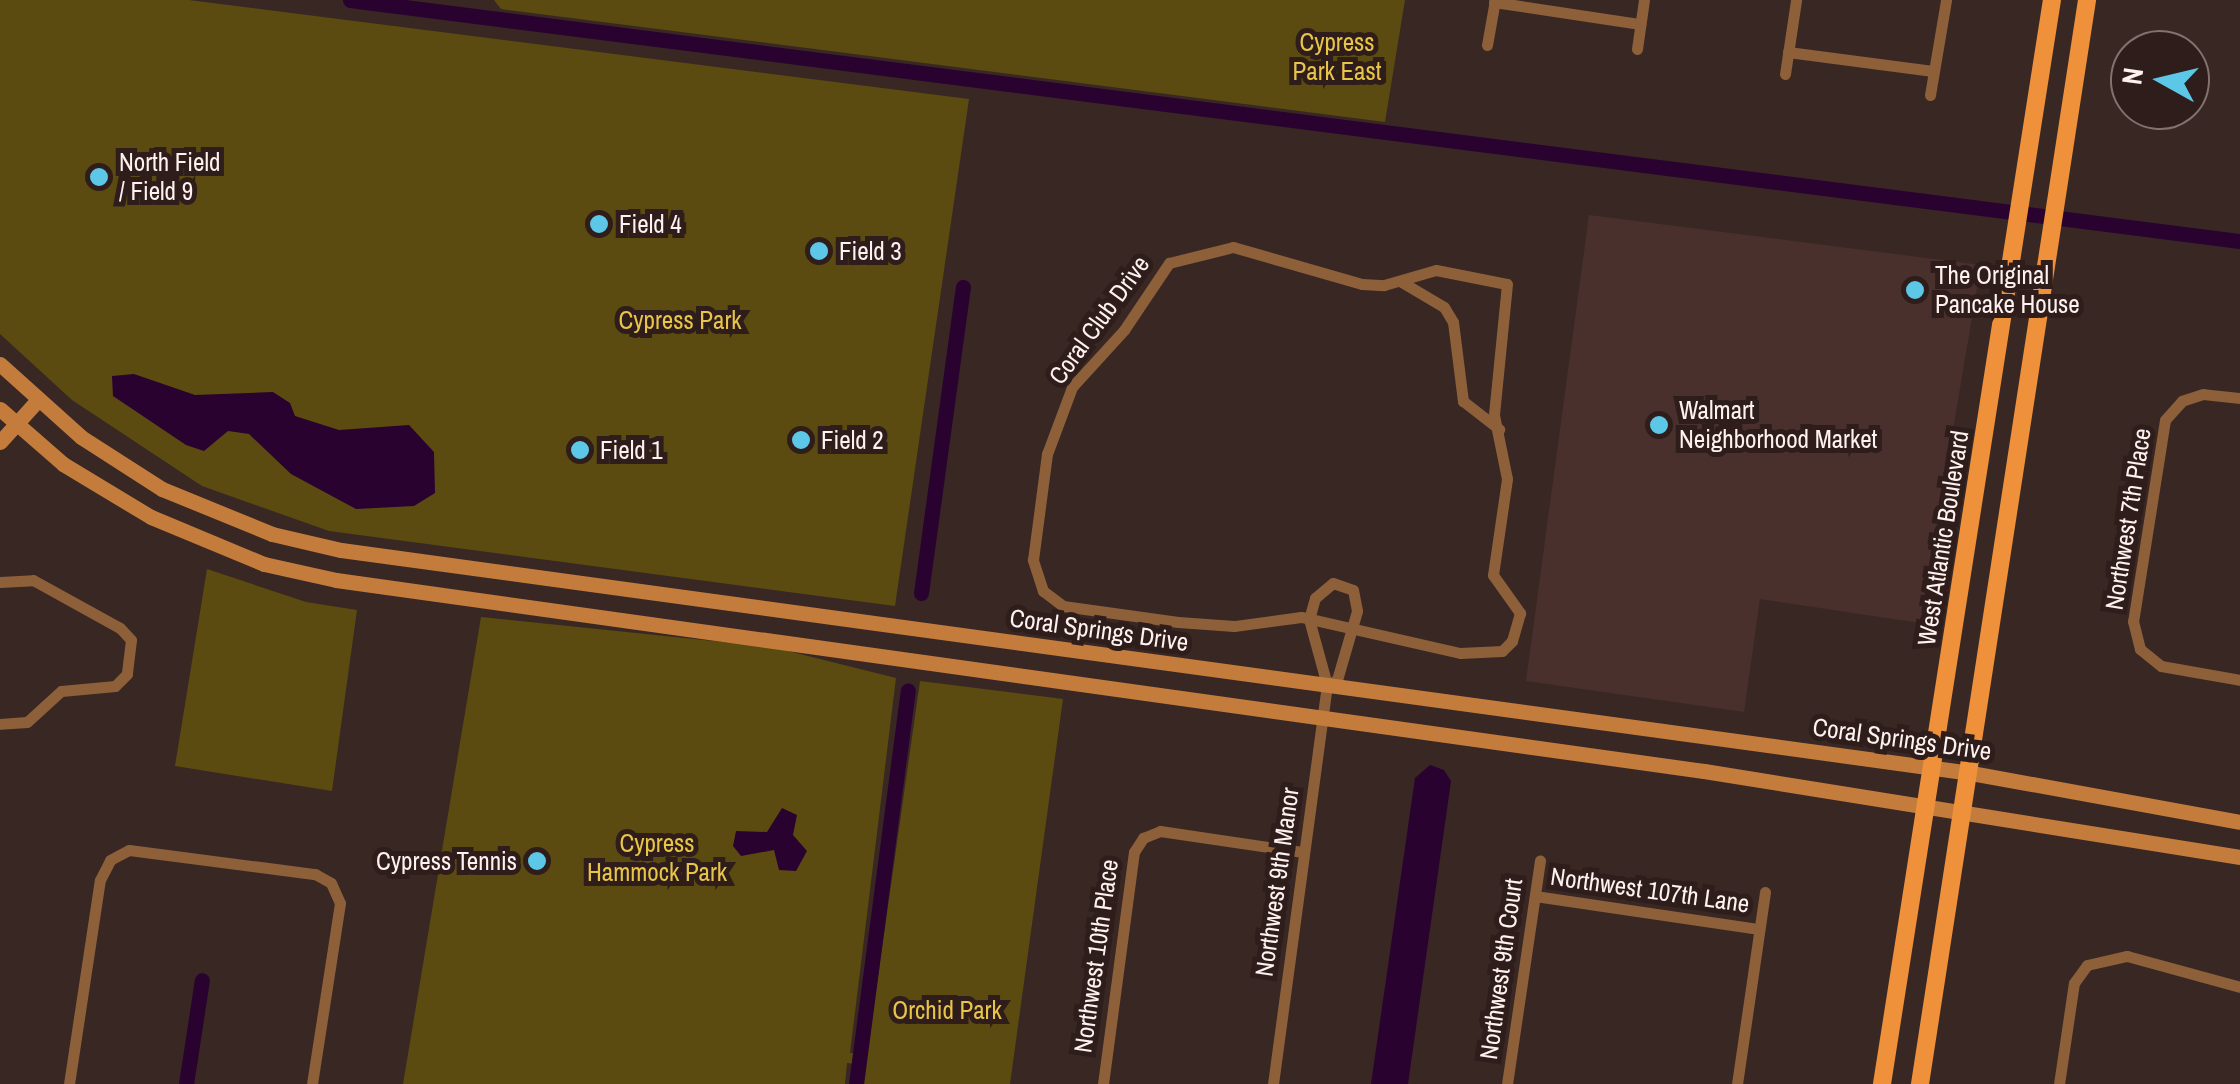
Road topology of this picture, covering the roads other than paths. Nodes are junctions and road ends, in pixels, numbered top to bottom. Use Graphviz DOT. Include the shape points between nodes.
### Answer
graph roads {
  1 [pos="1644,0"];
  2 [pos="1796,0"];
  3 [pos="1946,0"];
  4 [pos="2052,0"];
  5 [pos="2087,0"];
  6 [pos="1494,1"];
  7 [pos="1640,24"];
  8 [pos="1487,44"];
  9 [pos="1636,48"];
  10 [pos="1788,52"];
  11 [pos="1933,71"];
  12 [pos="1785,74"];
  13 [pos="1930,96"];
  14 [pos="1400,281"];
  15 [pos="0,364"];
  16 [pos="23,388"];
  17 [pos="2240,398"];
  18 [pos="36,402"];
  19 [pos="0,410"];
  20 [pos="15,426"];
  21 [pos="1499,429"];
  22 [pos="0,442"];
  23 [pos="0,582"];
  24 [pos="1309,619"];
  25 [pos="1352,630"];
  26 [pos="2240,680"];
  27 [pos="1327,686"];
  28 [pos="1322,717"];
  29 [pos="0,724"];
  30 [pos="1932,768"];
  31 [pos="1972,774"];
  32 [pos="1925,804"];
  33 [pos="1966,810"];
  34 [pos="2240,822"];
  35 [pos="1303,852"];
  36 [pos="2240,856"];
  37 [pos="1540,860"];
  38 [pos="1765,892"];
  39 [pos="1535,896"];
  40 [pos="1758,929"];
  41 [pos="2240,987"];
  42 [pos="69,1084"];
  43 [pos="312,1084"];
  44 [pos="1103,1084"];
  45 [pos="1273,1084"];
  46 [pos="1507,1084"];
  47 [pos="1738,1084"];
  48 [pos="1882,1084"];
  49 [pos="1920,1084"];
  50 [pos="2059,1084"];
  1 -- 7 [label="street"];
  2 -- 10 [label="street"];
  3 -- 11 [label="street"];
  4 -- 30 [label="main road, West Atlantic Boulevard"];
  5 -- 31 [label="main road"];
  6 -- 7 [label="street"];
  6 -- 8 [label="street"];
  7 -- 9 [label="street"];
  10 -- 11 [label="street"];
  10 -- 12 [label="street"];
  11 -- 13 [label="street"];
  14 -- 21 [label="street" via="1444,307 1454,322 1463,401"];
  14 -- 21 [label="street, Coral Club Drive" via="1436,270 1506,284 1494,415"];
  14 -- 24 [label="street, Coral Club Drive" via="1335,278 1233,247 1179,258 1155,277 1124,330 1072,387 1048,454 1032,560 1034,577 1050,600 1209,626 1278,615"];
  15 -- 16 [label="main road, Coral Springs Drive"];
  16 -- 18 [label="main road, Coral Springs Drive"];
  16 -- 19 [label="main road"];
  17 -- 26 [label="street, Northwest 7th Place" via="2203,394 2182,401 2165,420 2133,622 2140,649 2161,666"];
  18 -- 20 [label="main road"];
  18 -- 27 [label="main road, Coral Springs Drive" via="162,489 272,534 341,550"];
  19 -- 20 [label="main road"];
  20 -- 22 [label="main road"];
  20 -- 28 [label="main road" via="151,516 264,564 336,580"];
  21 -- 25 [label="street, Coral Club Drive" via="1507,480 1492,575 1520,613 1512,641 1491,655 1460,653"];
  23 -- 29 [label="street" via="33,580 130,640 127,674 115,686 60,691 27,722"];
  24 -- 25 [label="street, Coral Club Drive"];
  24 -- 25 [label="street" via="1323,587 1346,584 1356,601"];
  24 -- 27 [label="street"];
  25 -- 27 [label="street" via="1337,680"];
  27 -- 28 [label="street, Northwest 9th Manor"];
  27 -- 30 [label="main road, Coral Springs Drive"];
  28 -- 32 [label="main road"];
  28 -- 35 [label="street, Northwest 9th Manor"];
  30 -- 31 [label="main road, Coral Springs Drive"];
  30 -- 32 [label="main road, West Atlantic Boulevard"];
  31 -- 33 [label="main road"];
  31 -- 34 [label="main road, Coral Springs Drive"];
  32 -- 33 [label="main road"];
  32 -- 48 [label="main road, West Atlantic Boulevard"];
  33 -- 36 [label="main road"];
  33 -- 49 [label="main road"];
  35 -- 44 [label="street, Northwest 10th Place" via="1160,831 1143,838 1134,852"];
  35 -- 45 [label="street, Northwest 9th Manor"];
  37 -- 39 [label="street, Northwest 9th Court"];
  38 -- 40 [label="street"];
  39 -- 40 [label="street, Northwest 107th Lane"];
  39 -- 46 [label="street, Northwest 9th Court"];
  40 -- 47 [label="street"];
  41 -- 50 [label="street" via="2127,956 2087,965 2074,983"];
  42 -- 43 [label="street" via="100,880 110,860 129,850 315,874 331,883 340,902"];
}
